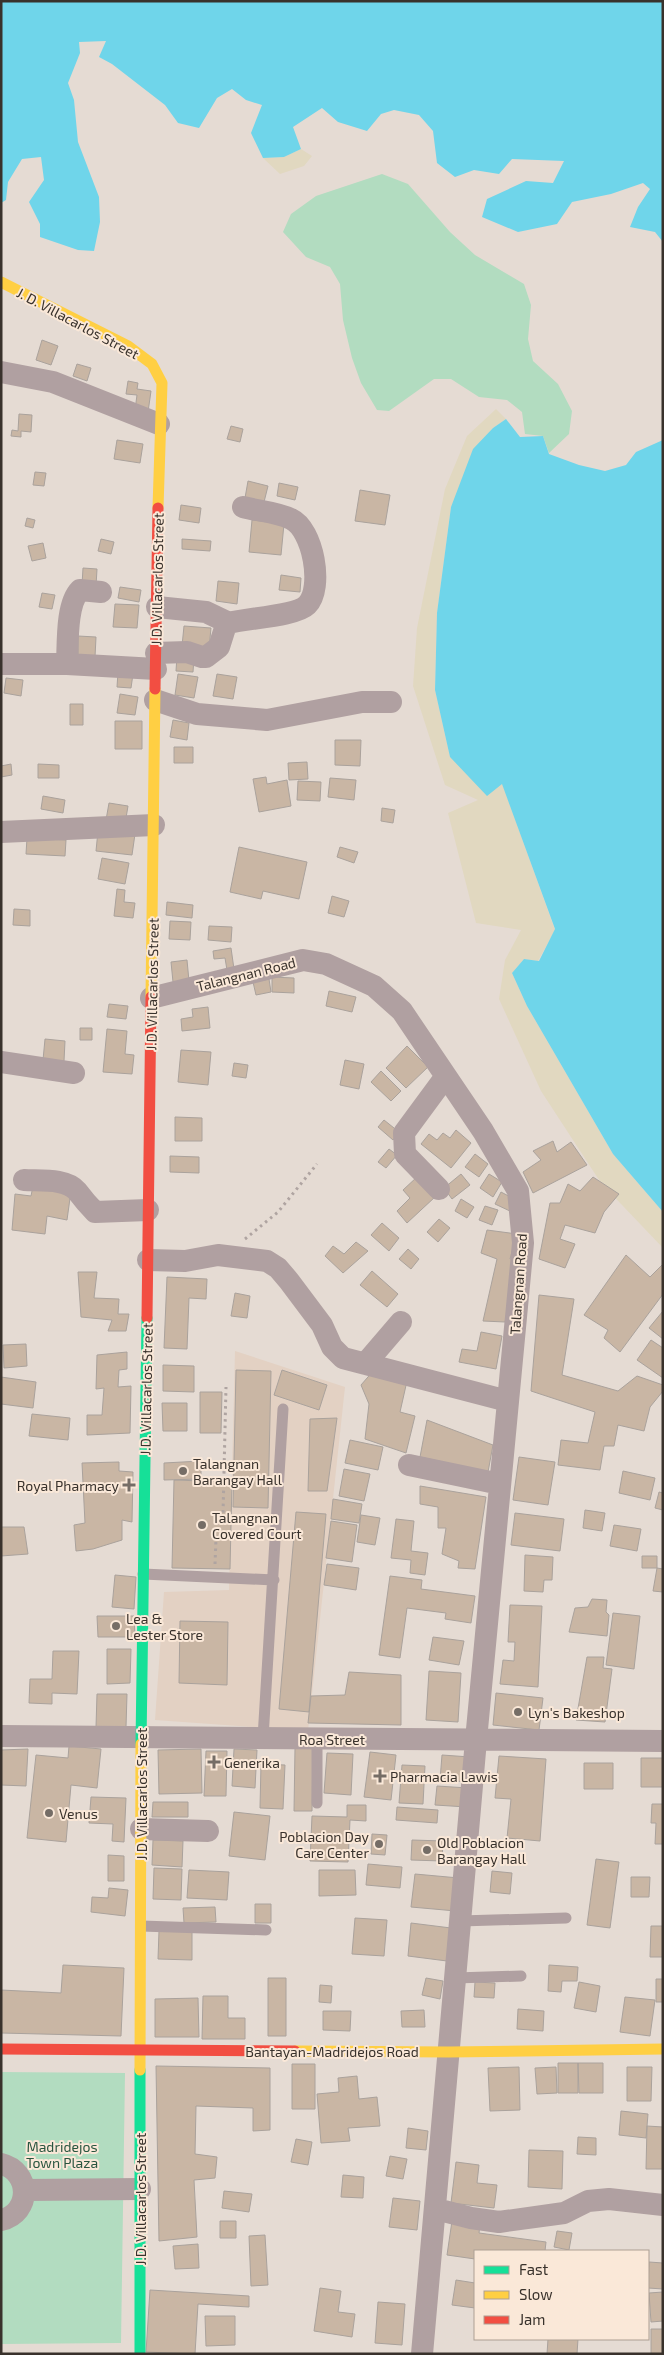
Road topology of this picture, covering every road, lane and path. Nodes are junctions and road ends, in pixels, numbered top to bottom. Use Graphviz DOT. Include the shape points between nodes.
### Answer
graph roads {
  1 [pos="1,282"];
  2 [pos="1,372"];
  3 [pos="159,424"];
  4 [pos="243,507"];
  5 [pos="101,592"];
  6 [pos="157,607"];
  7 [pos="229,624"];
  8 [pos="156,661"];
  9 [pos="1,664"];
  10 [pos="66,664"];
  11 [pos="155,700"];
  12 [pos="391,702"];
  13 [pos="154,825"];
  14 [pos="1,832"];
  15 [pos="151,998"];
  16 [pos="1,1062"];
  17 [pos="74,1073"];
  18 [pos="446,1076"];
  19 [pos="317,1164"];
  20 [pos="24,1180"];
  21 [pos="439,1189"];
  22 [pos="148,1210"];
  23 [pos="225,1256"];
  24 [pos="148,1260"];
  25 [pos="401,1322"];
  26 [pos="365,1364"];
  27 [pos="226,1387"];
  28 [pos="508,1401"];
  29 [pos="283,1409"];
  30 [pos="408,1465"];
  31 [pos="500,1484"];
  32 [pos="144,1574"];
  33 [pos="215,1577"];
  34 [pos="274,1580"];
  35 [pos="1,1736"];
  36 [pos="141,1737"];
  37 [pos="264,1738"];
  38 [pos="317,1738"];
  39 [pos="476,1740"];
  40 [pos="663,1741"];
  41 [pos="317,1803"];
  42 [pos="141,1829"];
  43 [pos="208,1831"];
  44 [pos="566,1918"];
  45 [pos="460,1921"];
  46 [pos="141,1926"];
  47 [pos="266,1930"];
  48 [pos="521,1976"];
  49 [pos="455,1978"];
  50 [pos="1,2049"];
  51 [pos="663,2049"];
  52 [pos="141,2050"];
  53 [pos="449,2052"];
  54 [pos="1,2164"];
  55 [pos="140,2189"];
  56 [pos="25,2190"];
  57 [pos="663,2205"];
  58 [pos="436,2209"];
  59 [pos="1,2220"];
  60 [pos="140,2354"];
  61 [pos="422,2354"];
  1 -- 3 [label="street, J. D. Villacarlos Street" via="128,346 152,364 162,383"];
  2 -- 3 [label="street" via="53,382"];
  3 -- 6 [label="street, J.D. Villacarlos Street"];
  4 -- 7 [label="street" via="292,519 302,528 316,564 313,594 307,605 297,611"];
  5 -- 10 [label="street" via="80,590 75,594"];
  6 -- 7 [label="street" via="206,612"];
  6 -- 8 [label="street, J.D. Villacarlos Street"];
  7 -- 8 [label="street" via="219,647 206,657 187,652"];
  8 -- 10 [label="street"];
  8 -- 11 [label="street, J.D. Villacarlos Street"];
  9 -- 10 [label="street"];
  11 -- 12 [label="street" via="197,714 267,720 362,702"];
  11 -- 13 [label="street, J.D. Villacarlos Street"];
  13 -- 14 [label="street"];
  13 -- 15 [label="street, J.D. Villacarlos Street"];
  15 -- 18 [label="street, Talangnan Road" via="303,960 326,964 374,986 402,1010"];
  15 -- 22 [label="street, J.D. Villacarlos Street"];
  16 -- 17 [label="street"];
  18 -- 21 [label="street" via="404,1132 403,1141 405,1154"];
  18 -- 28 [label="street, Talangnan Road" via="518,1191 523,1243"];
  19 -- 23 [label="path" via="278,1212"];
  20 -- 22 [label="street" via="65,1183 77,1190 95,1212"];
  22 -- 24 [label="street, J.D. Villacarlos Street"];
  23 -- 24 [label="street"];
  23 -- 26 [label="street" via="267,1261 278,1268 322,1325 332,1347 343,1358"];
  24 -- 32 [label="street, J.D. Villacarlos Street"];
  25 -- 26 [label="street"];
  26 -- 28 [label="street"];
  27 -- 33 [label="path" via="223,1515 217,1514"];
  28 -- 31 [label="street, Talangnan Road"];
  29 -- 34 [label="lane"];
  30 -- 31 [label="street"];
  31 -- 39 [label="street, Talangnan Road"];
  32 -- 33 [label="lane"];
  32 -- 36 [label="street, J.D. Villacarlos Street"];
  33 -- 34 [label="lane"];
  34 -- 37 [label="lane"];
  35 -- 36 [label="street, Roa Street"];
  36 -- 37 [label="street, Roa Street"];
  36 -- 42 [label="street, J.D. Villacarlos Street"];
  37 -- 38 [label="street, Roa Street"];
  38 -- 39 [label="street, Roa Street"];
  38 -- 41 [label="lane"];
  39 -- 40 [label="street, Roa Street"];
  39 -- 45 [label="street, Talangnan Road"];
  42 -- 43 [label="street"];
  42 -- 46 [label="street, J.D. Villacarlos Street"];
  44 -- 45 [label="lane"];
  45 -- 49 [label="street, Talangnan Road"];
  46 -- 47 [label="lane"];
  46 -- 52 [label="street, J.D. Villacarlos Street"];
  48 -- 49 [label="lane"];
  49 -- 53 [label="street, Talangnan Road"];
  50 -- 52 [label="street, Bantayan-Madridejos Road"];
  51 -- 53 [label="street, Bantayan-Madridejos Road"];
  52 -- 53 [label="street, Bantayan-Madridejos Road"];
  52 -- 55 [label="street, J.D. Villacarlos Street"];
  53 -- 58 [label="street, Talangnan Road"];
  54 -- 56 [label="street" via="12,2167"];
  55 -- 56 [label="street"];
  55 -- 60 [label="street, J.D. Villacarlos Street"];
  56 -- 59 [label="street" via="20,2208"];
  57 -- 58 [label="street" via="609,2199 588,2202 564,2212 500,2222"];
  58 -- 61 [label="street, Talangnan Road"];
}
